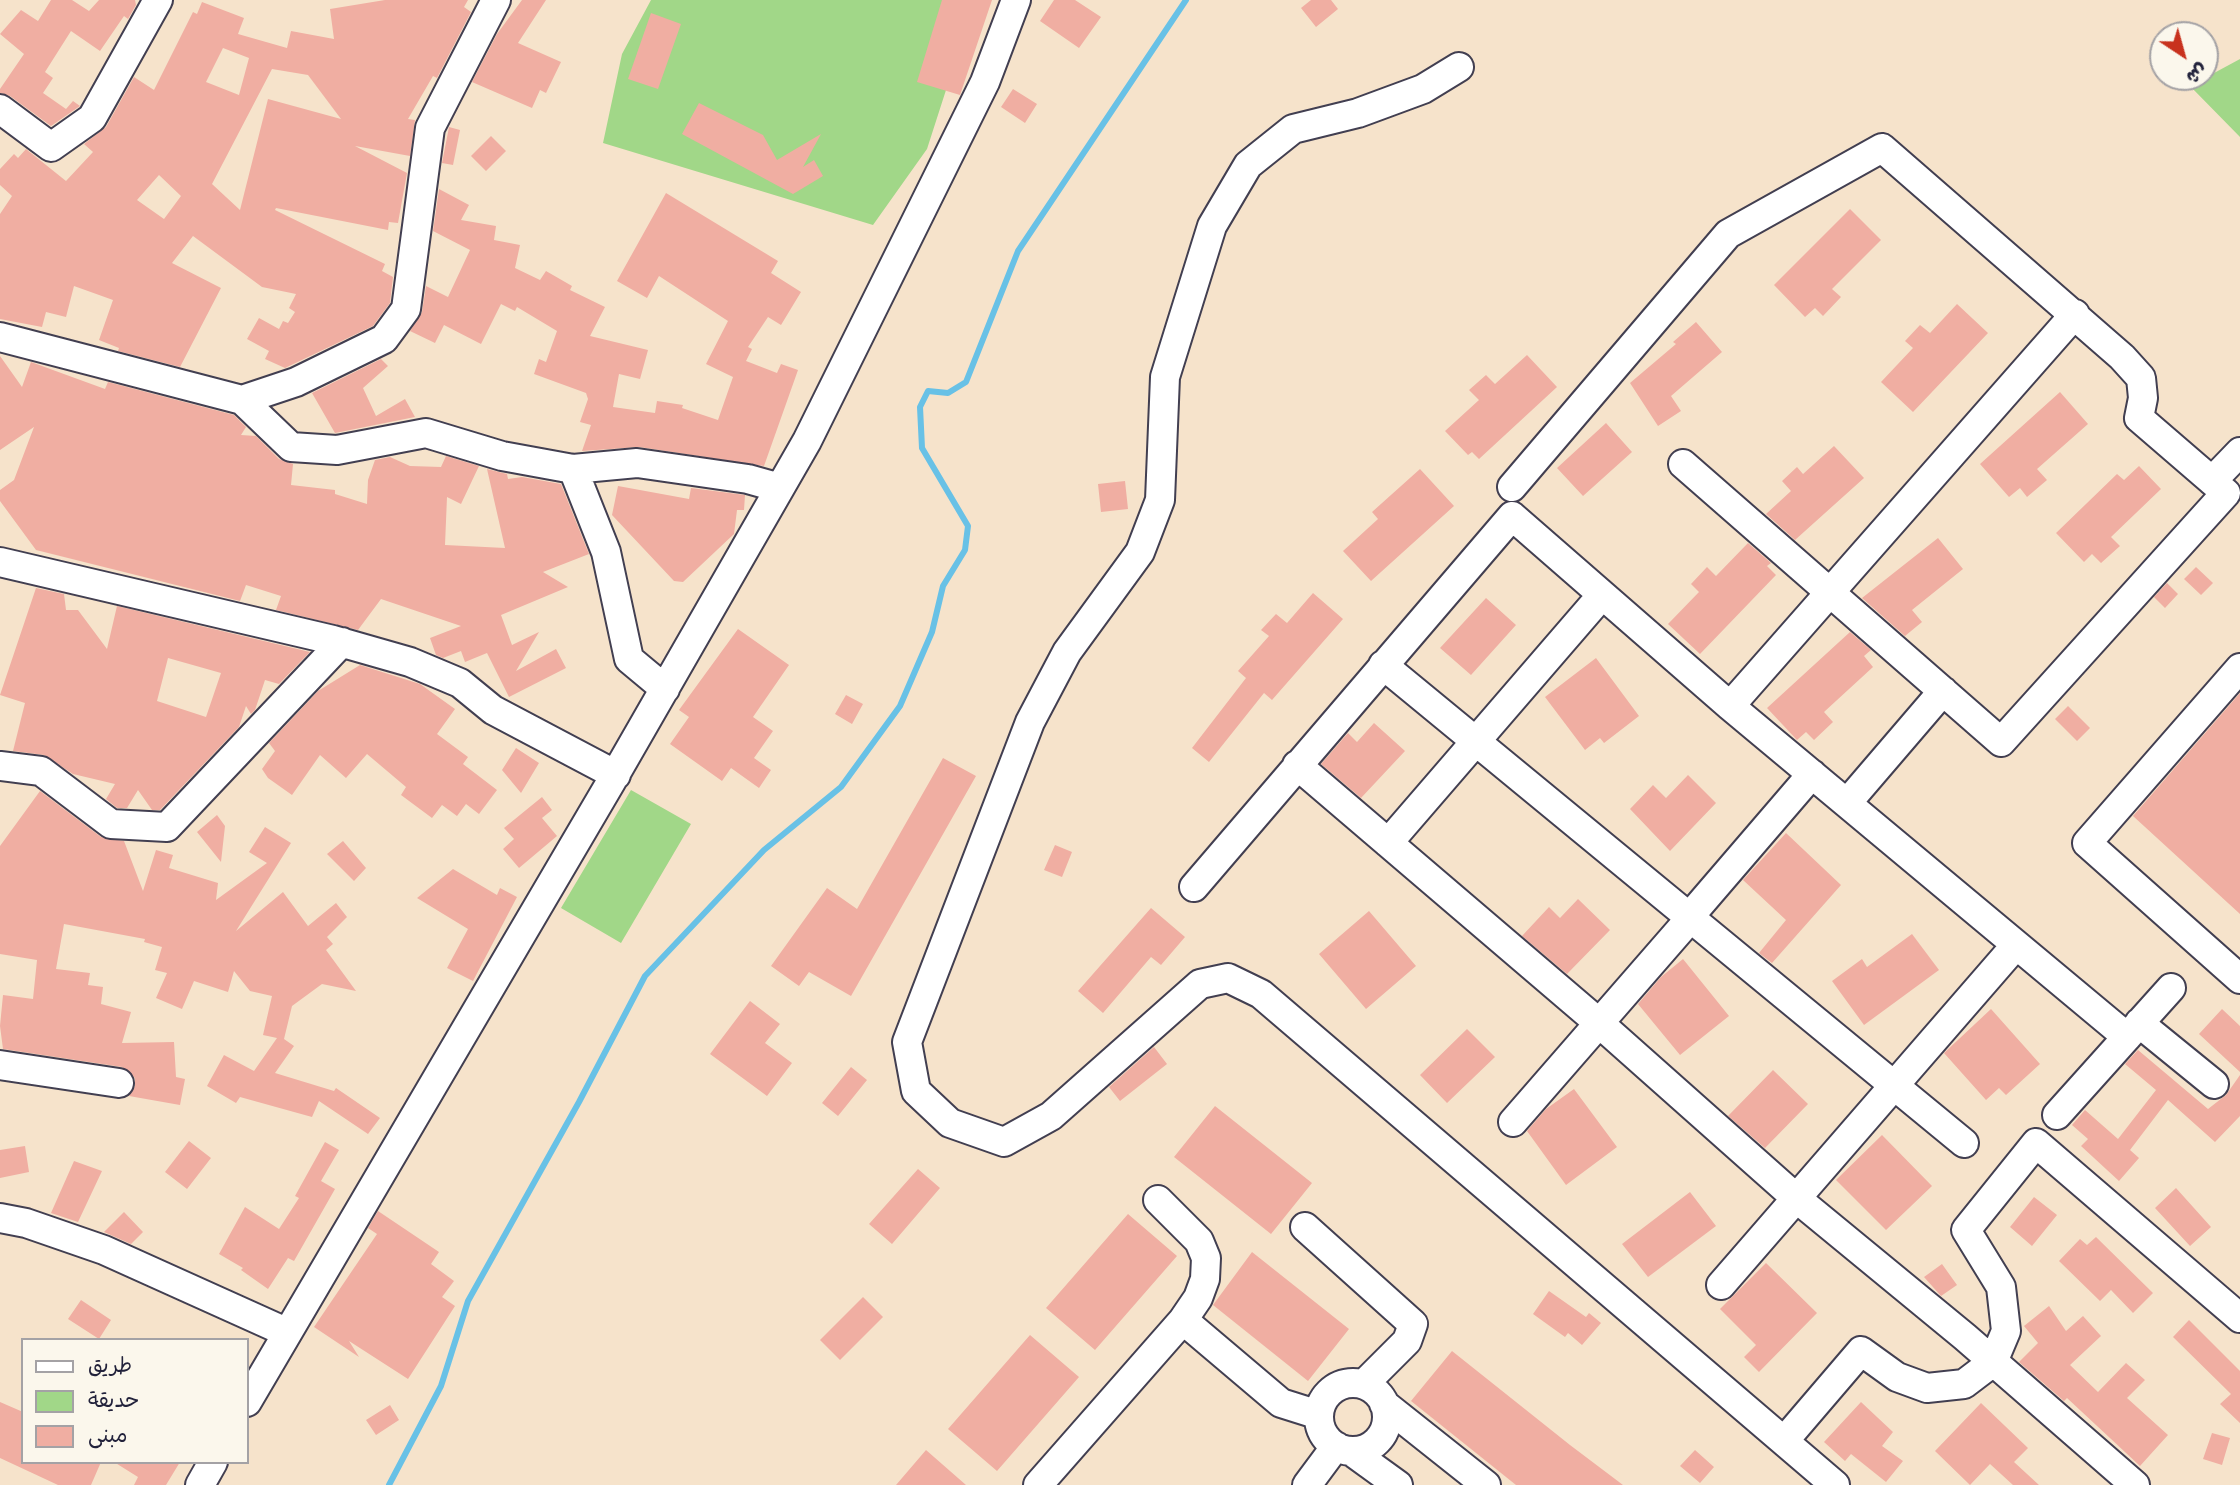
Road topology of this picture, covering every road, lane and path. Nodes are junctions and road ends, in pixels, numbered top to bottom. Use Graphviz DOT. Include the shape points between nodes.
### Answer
graph roads {
  1 [pos="158,0"];
  2 [pos="496,0"];
  3 [pos="1016,0"];
  4 [pos="1459,67"];
  5 [pos="0,109"];
  6 [pos="2075,314"];
  7 [pos="0,337"];
  8 [pos="242,400"];
  9 [pos="2240,452"];
  10 [pos="1683,464"];
  11 [pos="573,469"];
  12 [pos="2212,481"];
  13 [pos="1512,487"];
  14 [pos="780,488"];
  15 [pos="0,562"];
  16 [pos="1830,593"];
  17 [pos="1602,595"];
  18 [pos="342,642"];
  19 [pos="1384,665"];
  20 [pos="2240,668"];
  21 [pos="665,689"];
  22 [pos="1943,691"];
  23 [pos="1730,706"];
  24 [pos="1475,742"];
  25 [pos="1297,765"];
  26 [pos="0,766"];
  27 [pos="1812,774"];
  28 [pos="616,775"];
  29 [pos="1847,803"];
  30 [pos="1388,843"];
  31 [pos="1194,887"];
  32 [pos="1685,923"];
  33 [pos="2016,945"];
  34 [pos="2240,979"];
  35 [pos="2171,988"];
  36 [pos="1599,1023"];
  37 [pos="2133,1030"];
  38 [pos="0,1065"];
  39 [pos="120,1083"];
  40 [pos="2214,1084"];
  41 [pos="1894,1085"];
  42 [pos="2057,1115"];
  43 [pos="1513,1122"];
  44 [pos="1964,1143"];
  45 [pos="1796,1198"];
  46 [pos="1158,1200"];
  47 [pos="0,1218"];
  48 [pos="1306,1227"];
  49 [pos="1721,1285"];
  50 [pos="2240,1318"];
  51 [pos="1183,1320"];
  52 [pos="286,1332"];
  53 [pos="1993,1362"];
  54 [pos="1374,1394"];
  55 [pos="248,1400"];
  56 [pos="1319,1415"];
  57 [pos="1784,1441"];
  58 [pos="1344,1449"];
  59 [pos="212,1464"];
  60 [pos="200,1485"];
  61 [pos="1038,1485"];
  62 [pos="1307,1485"];
  63 [pos="1398,1485"];
  64 [pos="1486,1485"];
  65 [pos="1835,1485"];
  66 [pos="2135,1485"];
  1 -- 5 [label="street" via="92,118 51,147"];
  2 -- 8 [label="street" via="430,128 406,309 384,339 296,382"];
  3 -- 14 [label="street" via="985,82"];
  4 -- 57 [label="street" via="1423,89 1357,113 1293,129 1248,165 1212,226 1166,377 1160,500 1140,552 1067,652 1030,722 907,1042 916,1091 950,1123 1004,1142 1051,1116 1200,984 1228,978 1261,994"];
  6 -- 12 [label="street" via="2141,378 2139,418"];
  6 -- 13 [label="street" via="1882,148 1728,234"];
  6 -- 16 [label="street"];
  7 -- 8 [label="street"];
  8 -- 11 [label="street" via="291,447 337,450 426,433 502,456"];
  9 -- 12 [label="street"];
  10 -- 16 [label="street"];
  11 -- 14 [label="street" via="637,463"];
  11 -- 21 [label="street" via="606,552 629,659"];
  12 -- 22 [label="street" via="2226,493 2001,742"];
  14 -- 21 [label="street"];
  15 -- 18 [label="street"];
  16 -- 22 [label="street"];
  16 -- 23 [label="street"];
  17 -- 19 [label="street" via="1512,516"];
  17 -- 23 [label="street"];
  17 -- 24 [label="street"];
  18 -- 26 [label="street" via="167,827 111,824 41,771"];
  18 -- 28 [label="street" via="460,683 493,710"];
  19 -- 24 [label="street"];
  19 -- 25 [label="street"];
  20 -- 34 [label="street" via="2087,843"];
  21 -- 28 [label="street"];
  22 -- 29 [label="street"];
  23 -- 27 [label="street"];
  24 -- 30 [label="street"];
  24 -- 32 [label="street"];
  25 -- 30 [label="street"];
  25 -- 31 [label="street"];
  27 -- 29 [label="street"];
  27 -- 32 [label="street"];
  28 -- 52 [label="street"];
  29 -- 33 [label="street"];
  30 -- 36 [label="street"];
  32 -- 36 [label="street"];
  32 -- 41 [label="street"];
  33 -- 37 [label="street"];
  33 -- 41 [label="street"];
  35 -- 37 [label="street"];
  36 -- 43 [label="street"];
  36 -- 45 [label="street"];
  37 -- 40 [label="street"];
  37 -- 42 [label="street"];
  38 -- 39 [label="street"];
  41 -- 44 [label="street"];
  41 -- 45 [label="street"];
  45 -- 49 [label="street"];
  45 -- 53 [label="street"];
  46 -- 51 [label="street" via="1199,1241 1206,1258 1198,1298"];
  47 -- 52 [label="street" via="104,1250"];
  48 -- 54 [label="street" via="1413,1324"];
  50 -- 53 [label="street" via="2036,1143 1966,1230 2001,1287 2006,1331"];
  51 -- 56 [label="street" via="1281,1403"];
  51 -- 61 [label="street"];
  52 -- 55 [label="street"];
  53 -- 57 [label="street" via="1964,1384 1927,1388 1897,1377 1861,1351"];
  53 -- 66 [label="street"];
  54 -- 56 [label="street" via="1351,1383 1328,1395"];
  54 -- 58 [label="street" via="1387,1416 1380,1437 1362,1450"];
  54 -- 64 [label="street"];
  56 -- 58 [label="street" via="1324,1436"];
  57 -- 65 [label="street"];
  58 -- 62 [label="street"];
  58 -- 63 [label="street"];
  59 -- 60 [label="street"];
}
